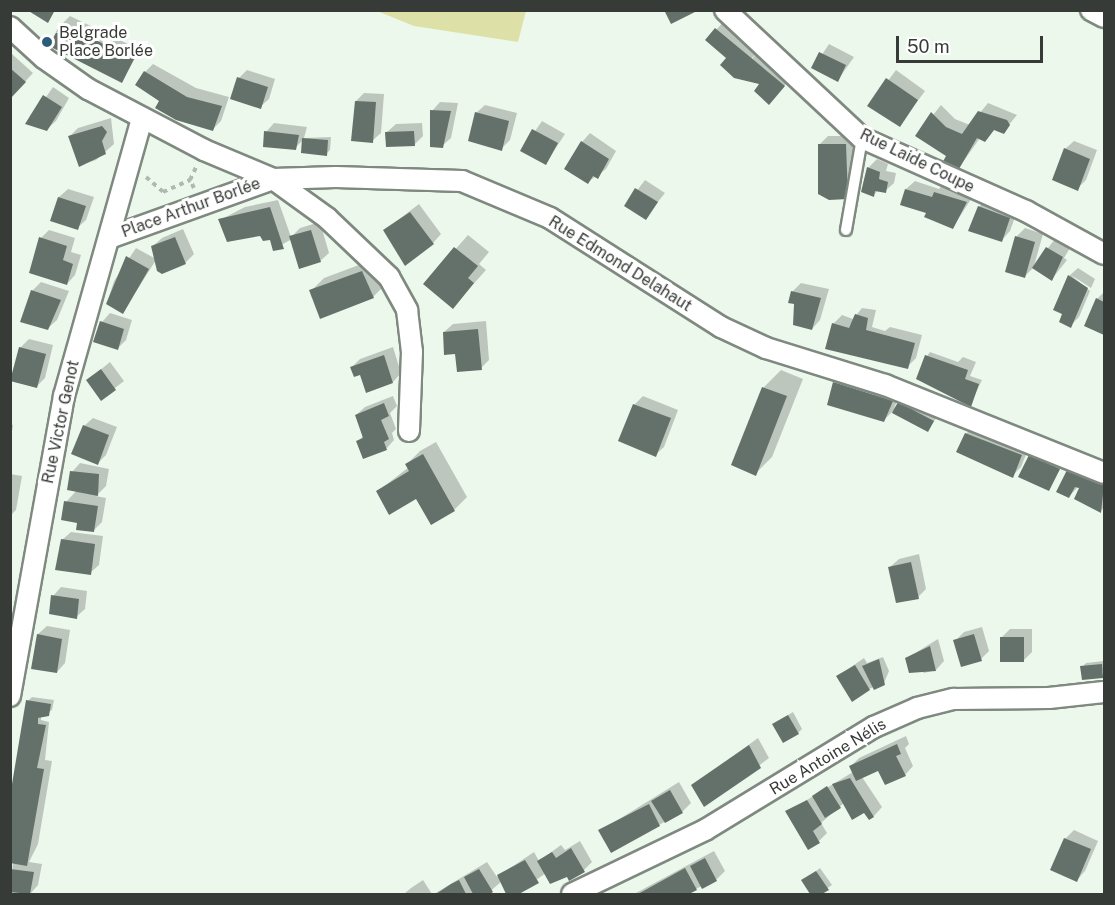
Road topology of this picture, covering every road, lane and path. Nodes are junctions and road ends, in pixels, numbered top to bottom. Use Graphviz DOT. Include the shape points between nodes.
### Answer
graph roads {
  1 [pos="725,10"];
  2 [pos="1091,10"];
  3 [pos="1104,16"];
  4 [pos="10,27"];
  5 [pos="142,119"];
  6 [pos="862,138"];
  7 [pos="204,150"];
  8 [pos="132,165"];
  9 [pos="273,179"];
  10 [pos="190,180"];
  11 [pos="200,204"];
  12 [pos="846,230"];
  13 [pos="109,238"];
  14 [pos="1104,254"];
  15 [pos="409,431"];
  16 [pos="1104,473"];
  17 [pos="1104,692"];
  18 [pos="10,696"];
  19 [pos="572,894"];
  1 -- 6 [label="street, Rue Laide Coupe"];
  2 -- 3 [label="street"];
  4 -- 5 [label="street, Rue Edmond Delahaut" via="44,58"];
  5 -- 7 [label="street, Rue Edmond Delahaut"];
  5 -- 8 [label="street, Rue Victor Genot"];
  6 -- 12 [label="lane"];
  6 -- 14 [label="street, Rue Laide Coupe" via="1026,211"];
  7 -- 9 [label="street, Rue Edmond Delahaut"];
  7 -- 10 [label="path"];
  8 -- 10 [label="path" via="163,192"];
  8 -- 13 [label="street, Rue Victor Genot"];
  9 -- 11 [label="street, Place Arthur Borlée"];
  9 -- 15 [label="street" via="327,218 389,277 406,310 412,352"];
  9 -- 16 [label="street, Rue Edmond Delahaut" via="462,182 550,218 721,327 766,348 885,385"];
  10 -- 11 [label="path"];
  11 -- 13 [label="street, Place Arthur Borlée"];
  13 -- 18 [label="street, Rue Victor Genot" via="64,396"];
  17 -- 19 [label="street, Rue Antoine Nélis" via="1049,698 954,699 917,708 874,727 705,830"];
}
